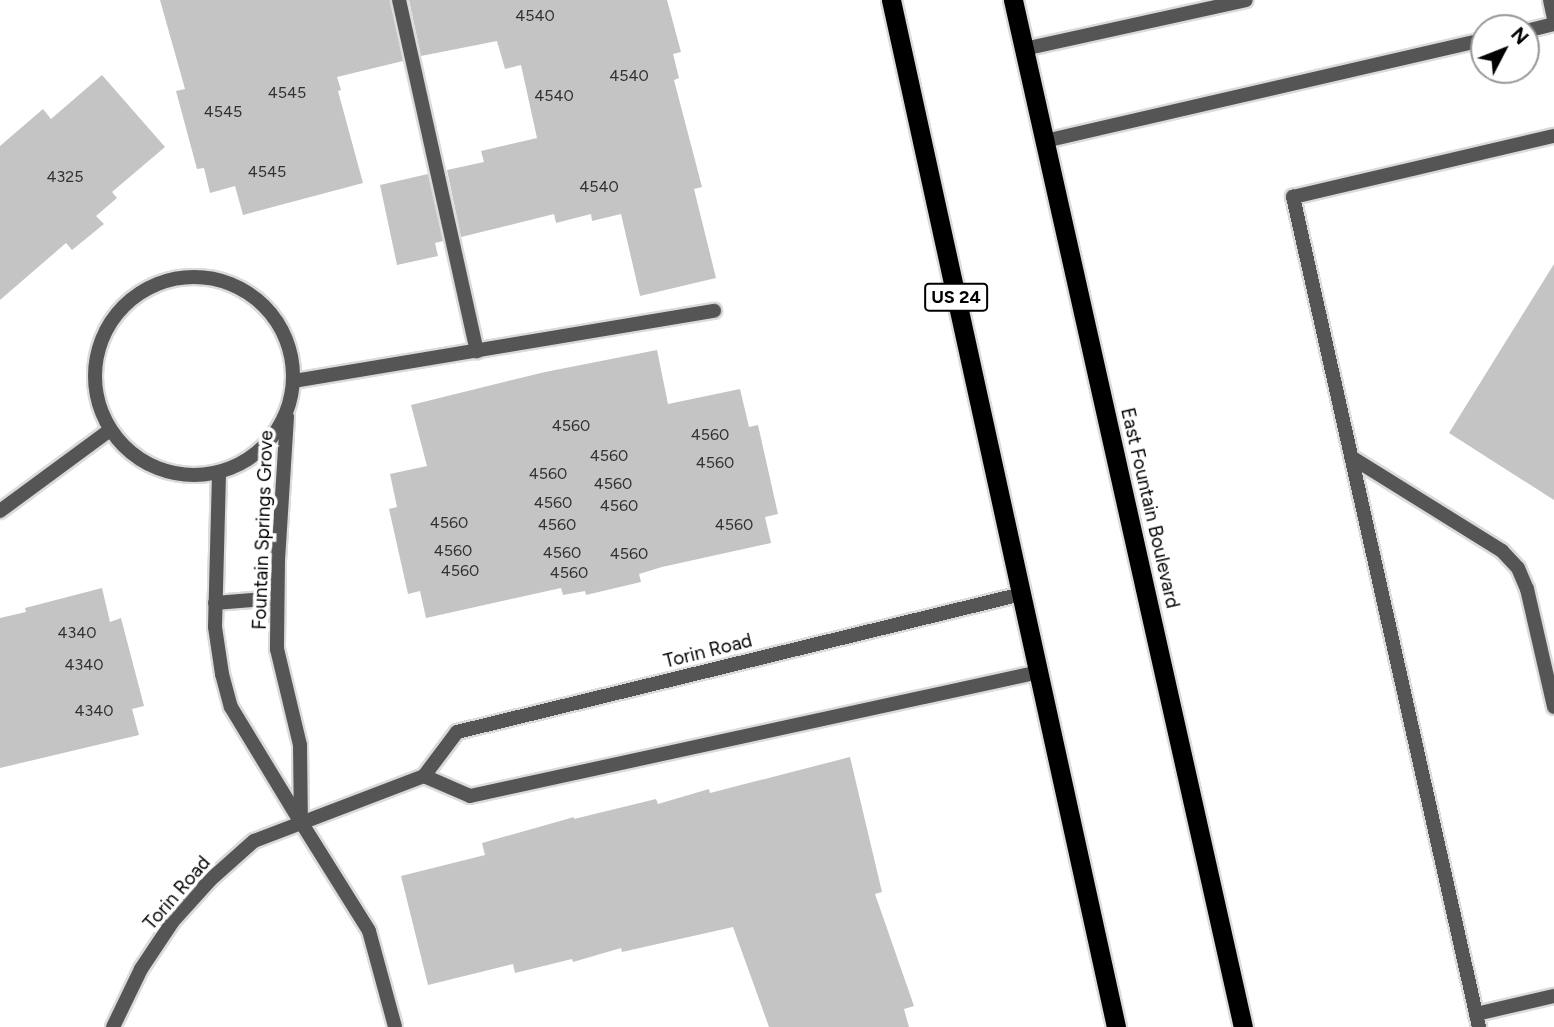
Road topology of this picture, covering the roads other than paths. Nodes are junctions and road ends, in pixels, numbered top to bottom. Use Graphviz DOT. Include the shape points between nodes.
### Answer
graph roads {
  1 [pos="399,0"];
  2 [pos="891,0"];
  3 [pos="1013,0"];
  4 [pos="1247,0"];
  5 [pos="1550,0"];
  6 [pos="1554,19"];
  7 [pos="1470,43"];
  8 [pos="1024,49"];
  9 [pos="1554,136"];
  10 [pos="1045,141"];
  11 [pos="714,311"];
  12 [pos="477,351"];
  13 [pos="294,381"];
  14 [pos="287,414"];
  15 [pos="110,430"];
  16 [pos="1351,457"];
  17 [pos="219,474"];
  18 [pos="0,511"];
  19 [pos="1022,594"];
  20 [pos="277,598"];
  21 [pos="215,603"];
  22 [pos="1039,672"];
  23 [pos="1554,708"];
  24 [pos="424,776"];
  25 [pos="301,822"];
  26 [pos="1554,996"];
  27 [pos="1477,1021"];
  28 [pos="113,1027"];
  29 [pos="395,1027"];
  30 [pos="1116,1027"];
  31 [pos="1243,1027"];
  1 -- 12 [label="street"];
  2 -- 19 [label="highway, US 24"];
  3 -- 8 [label="highway, East Fountain Boulevard"];
  4 -- 8 [label="street"];
  5 -- 6 [label="street"];
  7 -- 10 [label="street"];
  8 -- 10 [label="highway, East Fountain Boulevard"];
  9 -- 16 [label="street" via="1293,197"];
  10 -- 31 [label="highway, East Fountain Boulevard"];
  11 -- 12 [label="street"];
  12 -- 13 [label="street"];
  13 -- 14 [label="street"];
  13 -- 15 [label="street" via="292,356 278,323 263,305 234,285 210,277 179,275 155,282 129,299 98,344 93,375"];
  14 -- 17 [label="street" via="269,443 250,459"];
  14 -- 20 [label="street, Fountain Springs Grove"];
  15 -- 17 [label="street" via="143,463 198,477"];
  15 -- 18 [label="street"];
  16 -- 23 [label="street" via="1502,551 1518,568"];
  16 -- 27 [label="street"];
  17 -- 21 [label="street"];
  19 -- 22 [label="highway, US 24"];
  19 -- 24 [label="street, Torin Road" via="457,732"];
  20 -- 21 [label="street"];
  20 -- 25 [label="street, Fountain Springs Grove" via="277,649 300,745"];
  21 -- 25 [label="street" via="222,674 231,707"];
  22 -- 24 [label="street" via="470,796"];
  22 -- 30 [label="highway, US 24"];
  24 -- 25 [label="street, Torin Road"];
  25 -- 28 [label="street, Torin Road" via="254,841 210,880 173,921 141,969"];
  25 -- 29 [label="street" via="369,932"];
  26 -- 27 [label="street"];
}
